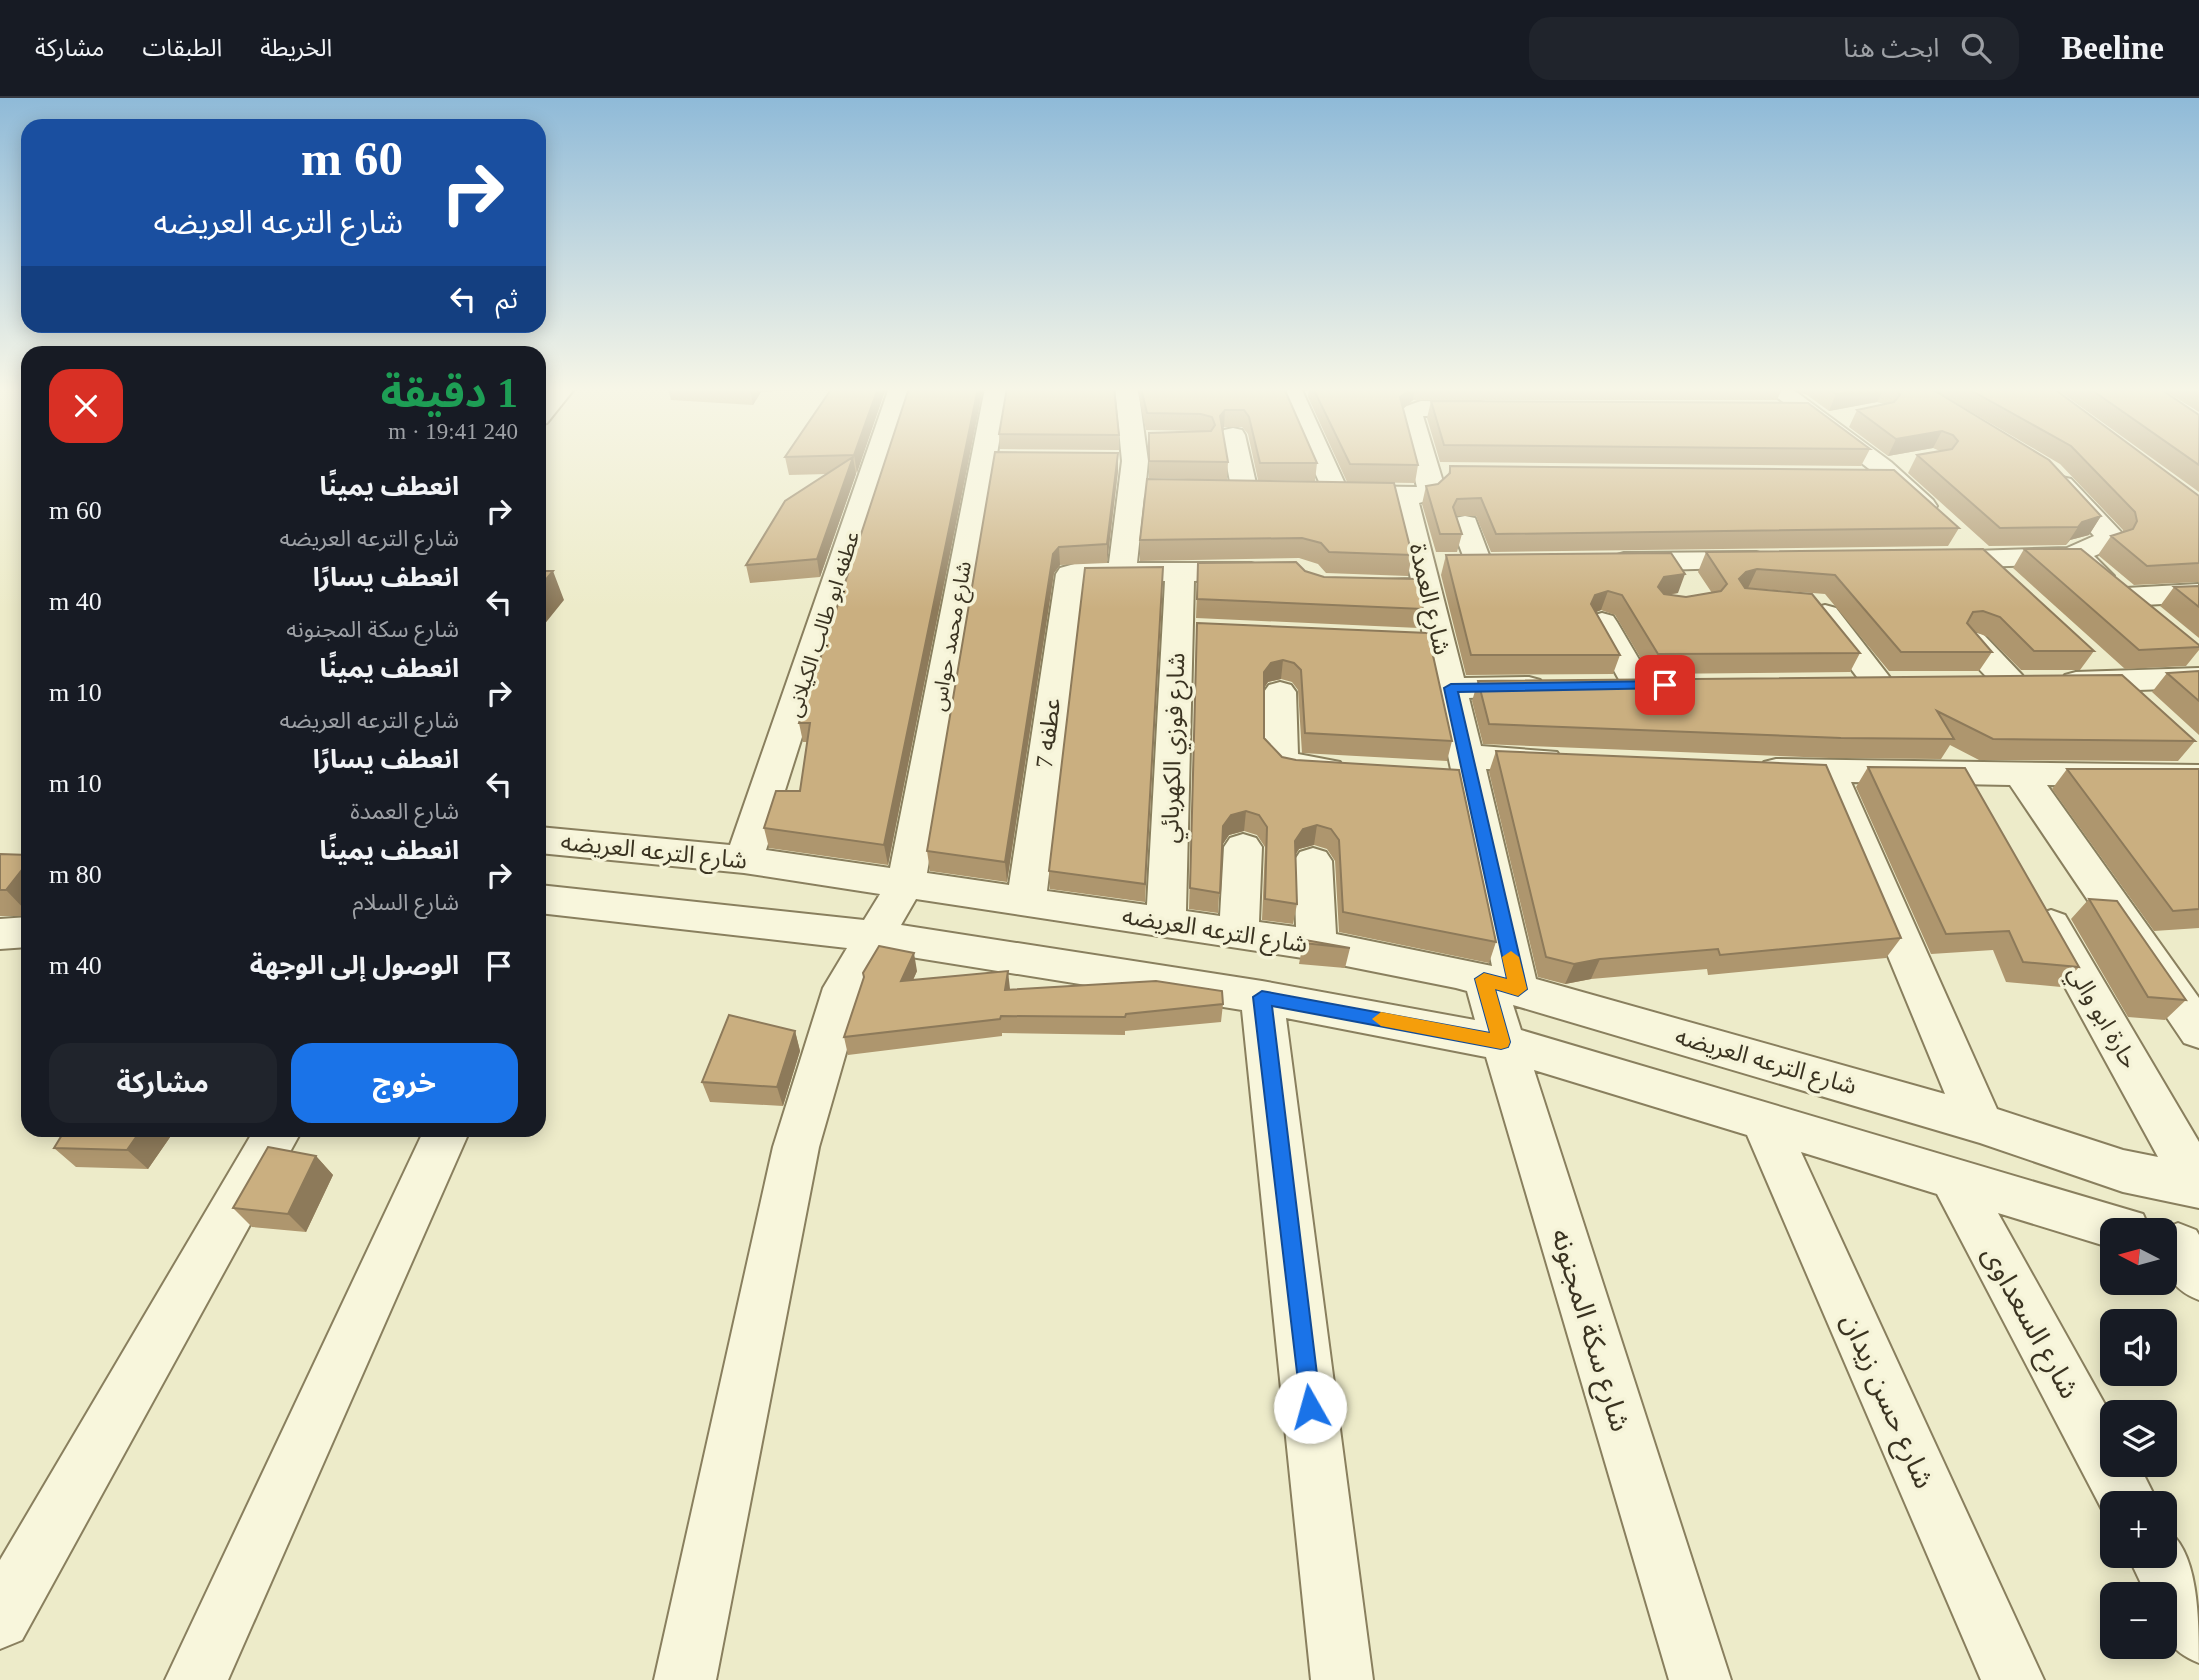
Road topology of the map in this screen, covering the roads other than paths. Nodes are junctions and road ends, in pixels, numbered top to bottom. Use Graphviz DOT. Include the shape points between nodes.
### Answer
graph roads {
  1 [pos="876,462"];
  2 [pos="996,462"];
  3 [pos="1134,462"];
  4 [pos="1239,462"];
  5 [pos="1311,462"];
  6 [pos="1414,462"];
  7 [pos="1876,462"];
  8 [pos="1916,462"];
  9 [pos="2041,466"];
  10 [pos="1887,472"];
  11 [pos="1454,473"];
  12 [pos="1854,477"];
  13 [pos="1416,485"];
  14 [pos="1133,489"];
  15 [pos="1245,492"];
  16 [pos="1272,493"];
  17 [pos="1465,524"];
  18 [pos="2079,556"];
  19 [pos="1922,560"];
  20 [pos="1982,560"];
  21 [pos="1784,561"];
  22 [pos="1675,562"];
  23 [pos="1596,563"];
  24 [pos="1280,571"];
  25 [pos="1122,573"];
  26 [pos="1180,574"];
  27 [pos="1425,576"];
  28 [pos="1338,586"];
  29 [pos="2011,586"];
  30 [pos="1695,592"];
  31 [pos="2198,593"];
  32 [pos="2126,597"];
  33 [pos="1798,600"];
  34 [pos="1602,622"];
  35 [pos="2157,622"];
  36 [pos="1972,641"];
  37 [pos="2085,654"];
  38 [pos="2196,661"];
  39 [pos="1838,682"];
  40 [pos="1971,682"];
  41 [pos="2033,682"];
  42 [pos="2115,682"];
  43 [pos="1601,686"];
  44 [pos="1560,687"];
  45 [pos="1451,688"];
  46 [pos="1280,692"];
  47 [pos="2143,708"];
  48 [pos="1578,762"];
  49 [pos="1468,767"];
  50 [pos="1745,769"];
  51 [pos="2194,770"];
  52 [pos="1354,771"];
  53 [pos="1829,772"];
  54 [pos="1965,774"];
  55 [pos="1431,775"];
  56 [pos="2021,775"];
  57 [pos="1986,810"];
  58 [pos="546,841"];
  59 [pos="1243,848"];
  60 [pos="744,860"];
  61 [pos="1313,860"];
  62 [pos="906,884"];
  63 [pos="2034,895"];
  64 [pos="1026,902"];
  65 [pos="546,909"];
  66 [pos="1166,922"];
  67 [pos="21,932"];
  68 [pos="0,934"];
  69 [pos="1240,935"];
  70 [pos="874,936"];
  71 [pos="1316,945"];
  72 [pos="1501,984"];
  73 [pos="1262,997"];
  74 [pos="2193,1015"];
  75 [pos="1501,1042"];
  76 [pos="1764,1122"];
  77 [pos="1980,1123"];
  78 [pos="275,1137"];
  79 [pos="444,1137"];
  80 [pos="1953,1178"];
  81 [pos="2199,1187"];
  82 [pos="2100,1222"];
  83 [pos="2123,1491"];
  84 [pos="2164,1568"];
  85 [pos="0,1618"];
  86 [pos="2199,1632"];
  87 [pos="196,1680"];
  88 [pos="685,1680"];
  89 [pos="1342,1680"];
  90 [pos="1700,1680"];
  91 [pos="2013,1680"];
  1 -- 60 [label="street, عطفه ابو طالب الكيلانى"];
  2 -- 62 [label="street, شارع محمد حواس"];
  3 -- 14 [label="street"];
  4 -- 15 [label="street"];
  5 -- 13 [label="street" via="1324,494"];
  6 -- 13 [label="street, شارع العمدة"];
  7 -- 10 [label="street"];
  8 -- 10 [label="street"];
  9 -- 18 [label="street" via="2108,532 2108,540 2081,549"];
  10 -- 12 [label="street"];
  10 -- 20 [label="street"];
  11 -- 13 [label="street"];
  13 -- 27 [label="street, شارع العمدة"];
  14 -- 15 [label="street"];
  14 -- 25 [label="street"];
  15 -- 16 [label="street"];
  17 -- 27 [label="street" via="1492,563"];
  18 -- 20 [label="street"];
  18 -- 32 [label="street"];
  19 -- 20 [label="street"];
  20 -- 29 [label="street"];
  21 -- 22 [label="street"];
  22 -- 23 [label="street"];
  22 -- 30 [label="street"];
  24 -- 26 [label="street"];
  25 -- 26 [label="street"];
  25 -- 64 [label="street, عطفه 7" via="1069,576"];
  26 -- 66 [label="street, شارع فوزي الكهربائي" via="1192,631"];
  27 -- 28 [label="street"];
  27 -- 45 [label="street, شارع العمدة" via="1426,641"];
  31 -- 32 [label="street"];
  32 -- 35 [label="street"];
  33 -- 39 [label="street" via="1818,606 1891,682"];
  34 -- 43 [label="street" via="1651,685"];
  36 -- 41 [label="street"];
  37 -- 42 [label="street"];
  38 -- 42 [label="street"];
  40 -- 41 [label="street"];
  41 -- 42 [label="street"];
  42 -- 47 [label="street"];
  44 -- 45 [label="street"];
  45 -- 49 [label="street, شارع العمدة"];
  46 -- 52 [label="street" via="1281,758 1293,767"];
  48 -- 49 [label="street"];
  49 -- 55 [label="street"];
  49 -- 72 [label="street, شارع العمدة"];
  50 -- 53 [label="street"];
  51 -- 56 [label="street"];
  53 -- 54 [label="street"];
  53 -- 77 [label="street"];
  54 -- 56 [label="street"];
  54 -- 57 [label="street"];
  56 -- 74 [label="street"];
  58 -- 60 [label="street, شارع الترعه العريضه"];
  59 -- 69 [label="street"];
  60 -- 62 [label="street, شارع الترعه العريضه"];
  61 -- 71 [label="street"];
  62 -- 64 [label="street, شارع الترعه العريضه"];
  62 -- 70 [label="street"];
  63 -- 81 [label="street, حارة ابو والي"];
  64 -- 66 [label="street, شارع الترعه العريضه"];
  65 -- 70 [label="street"];
  66 -- 69 [label="street, شارع الترعه العريضه"];
  67 -- 68 [label="street"];
  69 -- 71 [label="street, شارع الترعه العريضه"];
  70 -- 73 [label="street"];
  70 -- 88 [label="street" via="844,988 796,1147"];
  71 -- 72 [label="street, شارع الترعه العريضه"];
  72 -- 75 [label="street, شارع سكة المجنونه"];
  72 -- 77 [label="street, شارع الترعه العريضه"];
  73 -- 75 [label="street"];
  73 -- 89 [label="street"];
  75 -- 76 [label="street"];
  75 -- 90 [label="street, شارع سكة المجنونه"];
  76 -- 80 [label="street"];
  76 -- 91 [label="street, شارع حسن زيدان"];
  77 -- 81 [label="street, شارع الترعه العريضه" via="2123,1171"];
  78 -- 85 [label="street"];
  79 -- 87 [label="street"];
  80 -- 82 [label="street"];
  80 -- 83 [label="street, شارع السعداوى"];
  84 -- 86 [label="street"];
}
